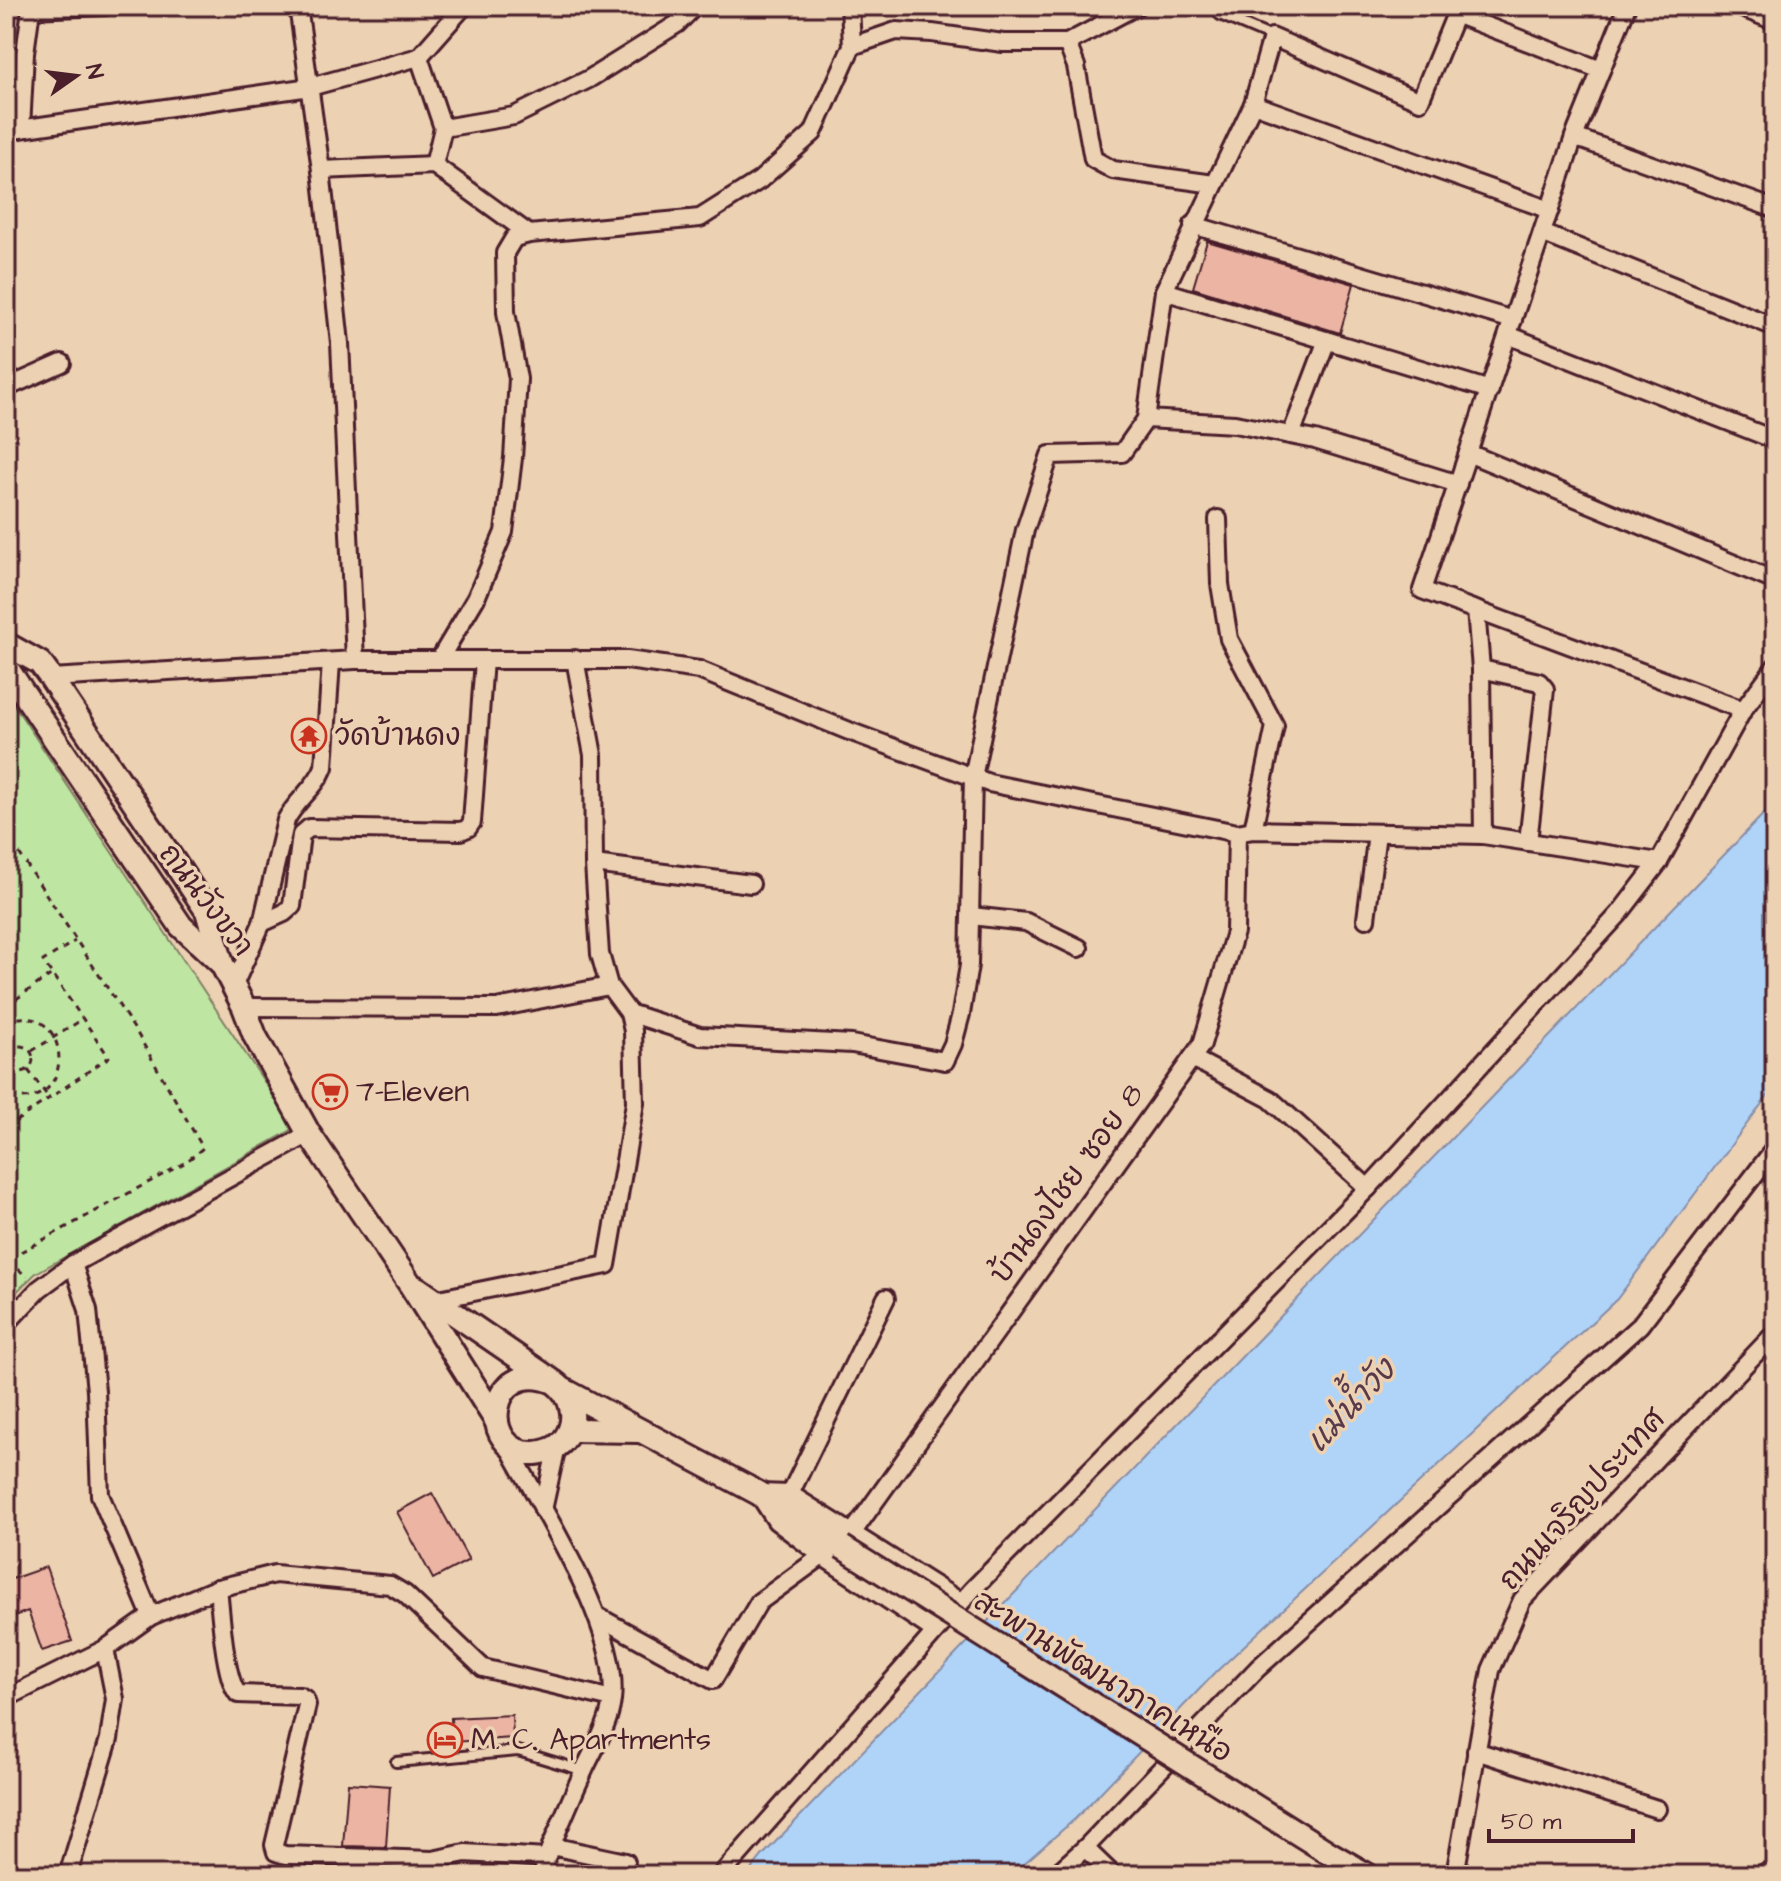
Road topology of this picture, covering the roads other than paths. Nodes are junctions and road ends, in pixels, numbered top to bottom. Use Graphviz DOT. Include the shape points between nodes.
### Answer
graph roads {
  1 [pos="105,6"];
  2 [pos="298,6"];
  3 [pos="464,6"];
  4 [pos="695,6"];
  5 [pos="850,6"];
  6 [pos="1137,6"];
  7 [pos="1627,6"];
  8 [pos="1737,6"];
  9 [pos="31,8"];
  10 [pos="1457,10"];
  11 [pos="1220,15"];
  12 [pos="1775,21"];
  13 [pos="1272,37"];
  14 [pos="1067,43"];
  15 [pos="852,46"];
  16 [pos="419,57"];
  17 [pos="1601,70"];
  18 [pos="310,87"];
  19 [pos="1253,104"];
  20 [pos="443,128"];
  21 [pos="13,129"];
  22 [pos="1574,137"];
  23 [pos="434,165"];
  24 [pos="321,170"];
  25 [pos="1214,184"];
  26 [pos="1775,209"];
  27 [pos="1550,210"];
  28 [pos="1193,225"];
  29 [pos="1542,233"];
  30 [pos="529,234"];
  31 [pos="1164,291"];
  32 [pos="1511,327"];
  33 [pos="1775,327"];
  34 [pos="1327,340"];
  35 [pos="62,363"];
  36 [pos="6,388"];
  37 [pos="1490,390"];
  38 [pos="1146,419"];
  39 [pos="1291,435"];
  40 [pos="1775,440"];
  41 [pos="1468,453"];
  42 [pos="1458,484"];
  43 [pos="1218,519"];
  44 [pos="1775,581"];
  45 [pos="1476,610"];
  46 [pos="6,644"];
  47 [pos="575,659"];
  48 [pos="355,660"];
  49 [pos="439,660"];
  50 [pos="484,660"];
  51 [pos="331,662"];
  52 [pos="6,667"];
  53 [pos="1775,667"];
  54 [pos="1481,669"];
  55 [pos="51,678"];
  56 [pos="1743,710"];
  57 [pos="973,777"];
  58 [pos="1245,832"];
  59 [pos="1377,833"];
  60 [pos="1483,835"];
  61 [pos="1528,842"];
  62 [pos="1659,862"];
  63 [pos="594,864"];
  64 [pos="751,884"];
  65 [pos="971,916"];
  66 [pos="1366,919"];
  67 [pos="262,923"];
  68 [pos="1079,948"];
  69 [pos="222,964"];
  70 [pos="234,985"];
  71 [pos="609,986"];
  72 [pos="244,1007"];
  73 [pos="629,1013"];
  74 [pos="1192,1058"];
  75 [pos="309,1134"];
  76 [pos="1775,1148"];
  77 [pos="1368,1188"];
  78 [pos="73,1264"];
  79 [pos="410,1284"];
  80 [pos="886,1298"];
  81 [pos="434,1300"];
  82 [pos="6,1324"];
  83 [pos="1775,1333"];
  84 [pos="559,1386"];
  85 [pos="500,1430"];
  86 [pos="645,1431"];
  87 [pos="563,1438"];
  88 [pos="758,1493"];
  89 [pos="790,1494"];
  90 [pos="543,1510"];
  91 [pos="839,1545"];
  92 [pos="218,1588"];
  93 [pos="961,1602"];
  94 [pos="151,1616"];
  95 [pos="597,1616"];
  96 [pos="935,1631"];
  97 [pos="105,1649"];
  98 [pos="6,1698"];
  99 [pos="612,1699"];
  100 [pos="1476,1751"];
  101 [pos="396,1762"];
  102 [pos="584,1771"];
  103 [pos="1657,1809"];
  104 [pos="1085,1848"];
  105 [pos="547,1860"];
  106 [pos="626,1862"];
  107 [pos="68,1875"];
  108 [pos="721,1875"];
  109 [pos="1055,1875"];
  110 [pos="1113,1875"];
  111 [pos="1367,1875"];
  112 [pos="1455,1875"];
  1 -- 9 [label="street"];
  2 -- 18 [label="street"];
  3 -- 16 [label="street"];
  4 -- 20 [label="street" via="677,24 589,79 514,116"];
  5 -- 15 [label="street"];
  6 -- 14 [label="street"];
  7 -- 17 [label="street"];
  8 -- 12 [label="street"];
  9 -- 21 [label="street"];
  10 -- 13 [label="street" via="1420,101"];
  10 -- 17 [label="street"];
  11 -- 13 [label="lane"];
  13 -- 19 [label="street"];
  14 -- 15 [label="street" via="1003,43 896,31"];
  14 -- 25 [label="street" via="1093,159 1113,170"];
  15 -- 30 [label="street" via="813,133 760,180 700,218"];
  16 -- 18 [label="street"];
  16 -- 20 [label="street"];
  17 -- 22 [label="street"];
  18 -- 21 [label="street"];
  18 -- 24 [label="street"];
  19 -- 25 [label="street"];
  19 -- 27 [label="street"];
  20 -- 23 [label="street"];
  22 -- 26 [label="street"];
  22 -- 27 [label="street"];
  23 -- 24 [label="street"];
  23 -- 30 [label="street"];
  24 -- 48 [label="street" via="340,343"];
  25 -- 28 [label="street"];
  27 -- 29 [label="street"];
  28 -- 31 [label="street"];
  28 -- 32 [label="street"];
  29 -- 32 [label="street"];
  29 -- 33 [label="street"];
  30 -- 49 [label="street" via="514,238 505,253 506,312 518,379 504,532 476,598"];
  31 -- 34 [label="street"];
  31 -- 38 [label="street"];
  32 -- 37 [label="street"];
  32 -- 40 [label="street"];
  34 -- 37 [label="street"];
  34 -- 39 [label="street"];
  35 -- 36 [label="street"];
  37 -- 41 [label="street"];
  38 -- 39 [label="street" via="1235,424"];
  38 -- 57 [label="street" via="1122,453 1050,455 1025,530"];
  39 -- 42 [label="street"];
  41 -- 42 [label="street"];
  41 -- 44 [label="street"];
  42 -- 45 [label="street" via="1422,590"];
  43 -- 58 [label="street, บ้านดงไชย ซอย 8" via="1229,639 1275,726"];
  45 -- 54 [label="street"];
  45 -- 56 [label="street"];
  46 -- 55 [label="street" via="40,663"];
  47 -- 50 [label="street"];
  47 -- 57 [label="street" via="699,670"];
  47 -- 63 [label="street" via="593,755"];
  48 -- 49 [label="street"];
  48 -- 51 [label="street"];
  49 -- 50 [label="street"];
  50 -- 67 [label="street" via="468,828 304,830 292,906"];
  51 -- 55 [label="street"];
  51 -- 67 [label="street" via="324,767 286,820"];
  52 -- 69 [label="street, ถนนวังขวา" via="181,926"];
  53 -- 56 [label="street"];
  54 -- 60 [label="street"];
  54 -- 61 [label="street" via="1539,682 1545,689"];
  55 -- 69 [label="street" via="207,911"];
  56 -- 62 [label="street"];
  57 -- 58 [label="street"];
  57 -- 65 [label="street"];
  58 -- 59 [label="street"];
  58 -- 74 [label="street, บ้านดงไชย ซอย 8" via="1235,932 1202,1044"];
  59 -- 60 [label="street"];
  59 -- 66 [label="street"];
  60 -- 61 [label="street"];
  61 -- 62 [label="street"];
  62 -- 77 [label="street" via="1619,914"];
  63 -- 64 [label="street"];
  63 -- 71 [label="street" via="600,954"];
  65 -- 68 [label="street" via="1026,922"];
  65 -- 73 [label="street" via="961,1014 945,1061 852,1044 700,1036"];
  67 -- 70 [label="street"];
  69 -- 70 [label="street, ถนนวังขวา"];
  70 -- 72 [label="street, ถนนวังขวา"];
  71 -- 72 [label="street" via="497,1008"];
  71 -- 73 [label="street"];
  72 -- 75 [label="street, ถนนวังขวา"];
  73 -- 81 [label="street" via="635,1103 607,1265"];
  74 -- 77 [label="street" via="1270,1099"];
  74 -- 91 [label="street, บ้านดงไชย ซอย 8"];
  75 -- 78 [label="street"];
  75 -- 79 [label="street, ถนนวังขวา"];
  76 -- 104 [label="street" via="1640,1325 1258,1668"];
  77 -- 93 [label="street"];
  78 -- 82 [label="street" via="39,1289"];
  78 -- 94 [label="street" via="88,1310 100,1495"];
  79 -- 81 [label="street, สะพานพัฒนาภาคเหนือ"];
  79 -- 85 [label="street, ถนนวังขวา"];
  80 -- 89 [label="street"];
  81 -- 84 [label="street, สะพานพัฒนาภาคเหนือ"];
  83 -- 100 [label="street, ถนนเจริญประเทศ" via="1522,1600 1491,1670"];
  84 -- 85 [label="street" via="542,1377 518,1380 500,1398"];
  84 -- 86 [label="street, สะพานพัฒนาภาคเหนือ"];
  84 -- 87 [label="street" via="573,1416"];
  85 -- 87 [label="street" via="515,1448 529,1453 543,1453"];
  85 -- 90 [label="street, ถนนวังขวา"];
  86 -- 87 [label="street"];
  86 -- 88 [label="street, สะพานพัฒนาภาคเหนือ"];
  87 -- 90 [label="street"];
  88 -- 89 [label="street"];
  88 -- 91 [label="street, สะพานพัฒนาภาคเหนือ"];
  89 -- 91 [label="street"];
  90 -- 95 [label="street, ถนนวังขวา"];
  91 -- 93 [label="street"];
  91 -- 95 [label="street, บ้านดงไชย ซอย 8" via="759,1602 713,1680"];
  91 -- 96 [label="street"];
  91 -- 111 [label="street, สะพานพัฒนาภาคเหนือ, bridge"];
  92 -- 94 [label="street"];
  92 -- 99 [label="street" via="275,1574 390,1585 483,1668"];
  92 -- 105 [label="street" via="234,1689 238,1694 300,1696 307,1705 276,1852 433,1860 465,1853"];
  93 -- 96 [label="street"];
  94 -- 97 [label="street"];
  95 -- 99 [label="street" via="610,1658"];
  96 -- 108 [label="street"];
  97 -- 98 [label="street"];
  97 -- 107 [label="street" via="115,1699 109,1739"];
  99 -- 102 [label="street"];
  100 -- 103 [label="street"];
  100 -- 112 [label="street, ถนนเจริญประเทศ"];
  101 -- 102 [label="lane" via="518,1751"];
  102 -- 105 [label="street"];
  104 -- 109 [label="street"];
  104 -- 110 [label="street"];
  105 -- 106 [label="street"];
}
